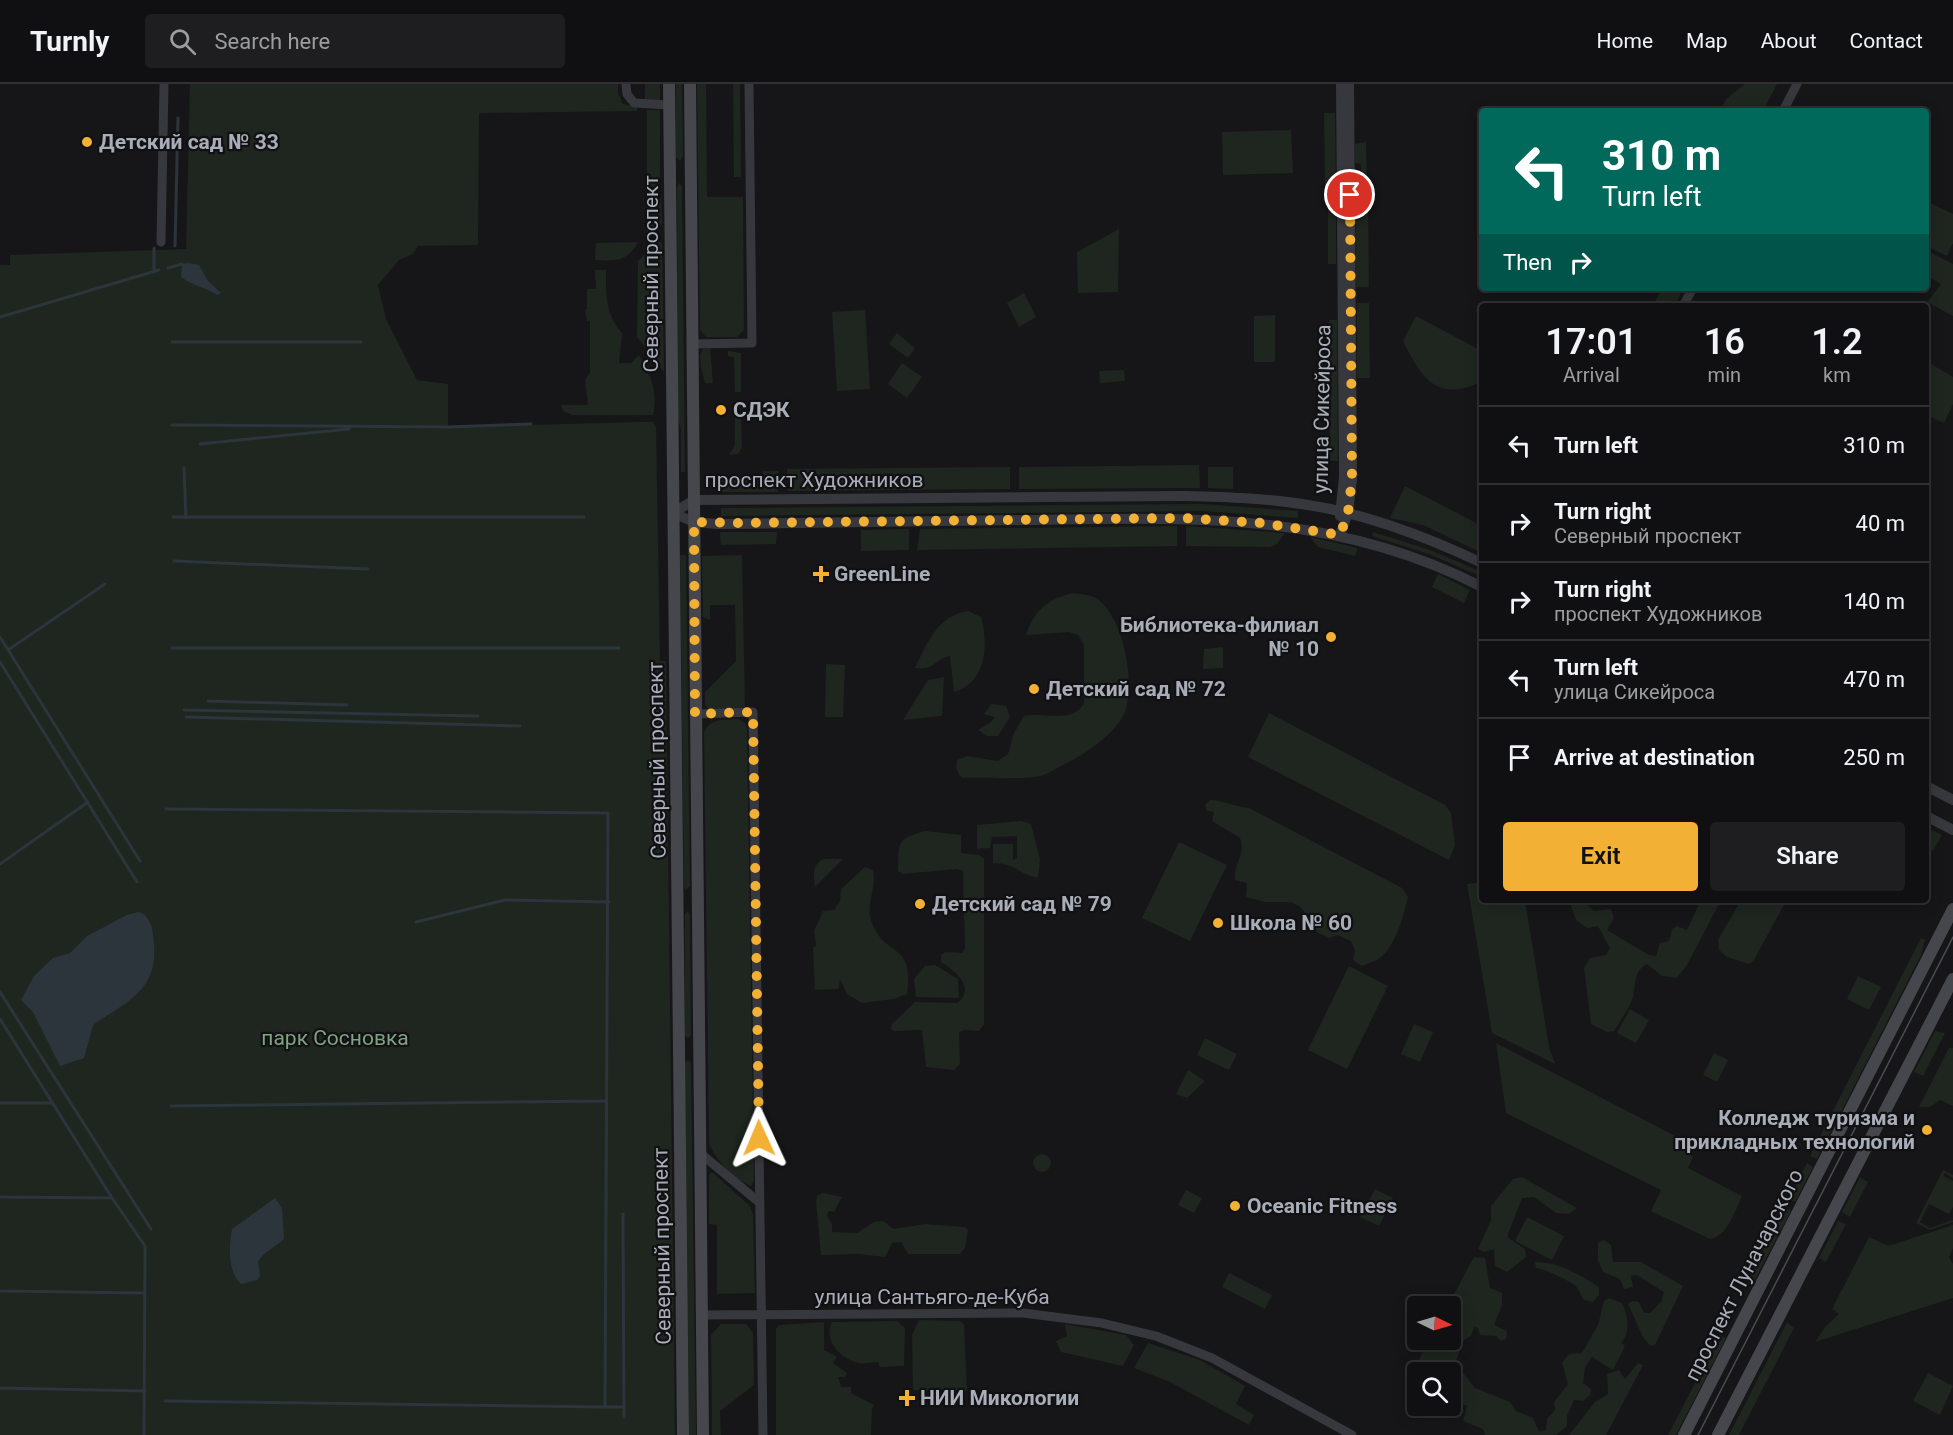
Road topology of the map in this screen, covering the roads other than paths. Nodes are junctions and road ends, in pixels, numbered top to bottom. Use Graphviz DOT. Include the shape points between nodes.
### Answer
graph roads {
  1 [pos="164,84"];
  2 [pos="626,84"];
  3 [pos="669,84"];
  4 [pos="690,84"];
  5 [pos="749,84"];
  6 [pos="1341,84"];
  7 [pos="1349,84"];
  8 [pos="1797,84"];
  9 [pos="669,105"];
  10 [pos="1785,108"];
  11 [pos="160,242"];
  12 [pos="692,344"];
  13 [pos="694,500"];
  14 [pos="1344,512"];
  15 [pos="673,513"];
  16 [pos="694,522"];
  17 [pos="1340,535"];
  18 [pos="1479,562"];
  19 [pos="1479,586"];
  20 [pos="695,714"];
  21 [pos="1929,788"];
  22 [pos="1953,800"];
  23 [pos="1929,818"];
  24 [pos="1953,830"];
  25 [pos="678,893"];
  26 [pos="697,893"];
  27 [pos="1953,909"];
  28 [pos="1953,979"];
  29 [pos="680,1054"];
  30 [pos="699,1054"];
  31 [pos="700,1153"];
  32 [pos="760,1203"];
  33 [pos="761,1314"];
  34 [pos="702,1315"];
  35 [pos="683,1435"];
  36 [pos="703,1435"];
  37 [pos="763,1435"];
  38 [pos="1352,1435"];
  39 [pos="1684,1435"];
  40 [pos="1718,1435"];
  1 -- 11 [label="street"];
  2 -- 9 [label="street" via="634,103"];
  3 -- 9 [label="main road, Северный проспект"];
  4 -- 12 [label="main road, Северный проспект"];
  5 -- 12 [label="street" via="752,343"];
  6 -- 14 [label="street, улица Сикейроса"];
  7 -- 14 [label="street, улица Сикейроса" via="1352,479"];
  8 -- 10 [label="street"];
  9 -- 15 [label="main road, Северный проспект"];
  12 -- 13 [label="main road, Северный проспект"];
  13 -- 14 [label="street, проспект Художников" via="1203,496 1307,504"];
  13 -- 15 [label="street, проспект Художников"];
  13 -- 16 [label="main road, Северный проспект"];
  14 -- 17 [label="street, улица Сикейроса"];
  14 -- 18 [label="street, проспект Художников" via="1430,539"];
  15 -- 16 [label="street, проспект Художников"];
  15 -- 25 [label="main road, Северный проспект"];
  16 -- 17 [label="street, проспект Художников" via="1182,518 1262,523"];
  16 -- 20 [label="main road, Северный проспект"];
  17 -- 19 [label="street, проспект Художников" via="1418,558"];
  20 -- 26 [label="main road, Северный проспект"];
  20 -- 32 [label="street" via="753,712"];
  21 -- 22 [label="street"];
  23 -- 24 [label="street"];
  25 -- 26 [label="main road" via="683,899 691,899"];
  25 -- 29 [label="main road, Северный проспект"];
  26 -- 30 [label="main road, Северный проспект"];
  27 -- 39 [label="main road, проспект Луначарского"];
  28 -- 40 [label="main road"];
  29 -- 30 [label="main road" via="686,1048 694,1048"];
  29 -- 35 [label="main road, Северный проспект"];
  30 -- 31 [label="main road, Северный проспект"];
  31 -- 32 [label="street"];
  31 -- 34 [label="main road, Северный проспект"];
  32 -- 33 [label="street"];
  33 -- 34 [label="street, улица Сантьяго-де-Куба"];
  33 -- 37 [label="street"];
  33 -- 38 [label="street, улица Сантьяго-де-Куба" via="1023,1313 1131,1328 1212,1358"];
  34 -- 36 [label="main road, Северный проспект"];
}
